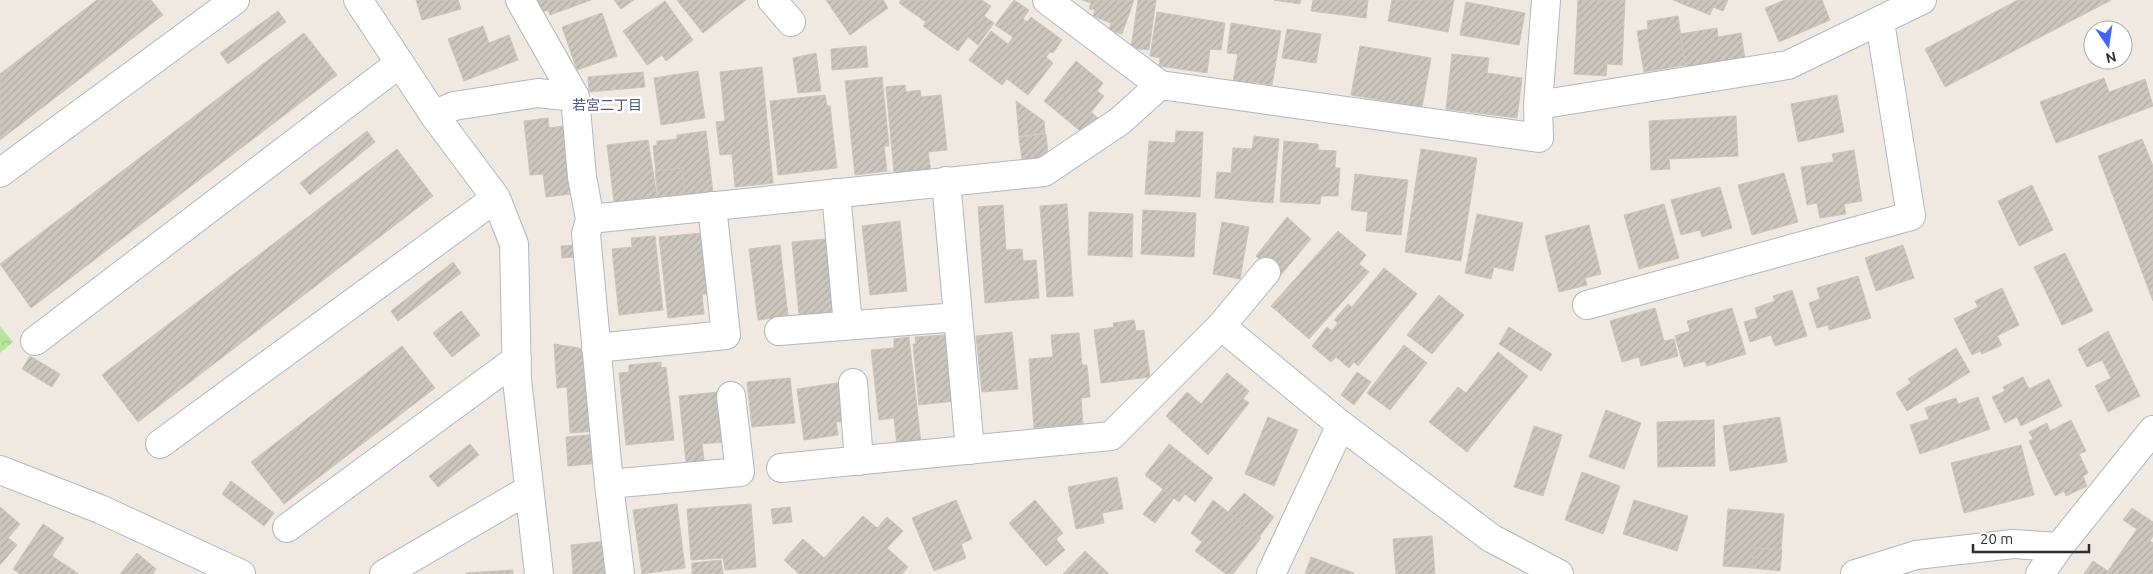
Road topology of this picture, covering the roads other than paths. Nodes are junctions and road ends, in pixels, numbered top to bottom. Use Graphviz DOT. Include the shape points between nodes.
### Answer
graph roads {
  1 [pos="235,0"];
  2 [pos="358,0"];
  3 [pos="520,0"];
  4 [pos="772,0"];
  5 [pos="1047,0"];
  6 [pos="1546,0"];
  7 [pos="1922,0"];
  8 [pos="790,22"];
  9 [pos="1880,22"];
  10 [pos="400,63"];
  11 [pos="1160,85"];
  12 [pos="575,97"];
  13 [pos="1538,105"];
  14 [pos="434,115"];
  15 [pos="0,173"];
  16 [pos="946,181"];
  17 [pos="836,192"];
  18 [pos="496,198"];
  19 [pos="712,206"];
  20 [pos="590,219"];
  21 [pos="1266,272"];
  22 [pos="1587,305"];
  23 [pos="958,317"];
  24 [pos="848,325"];
  25 [pos="1221,326"];
  26 [pos="779,331"];
  27 [pos="35,341"];
  28 [pos="596,348"];
  29 [pos="517,359"];
  30 [pos="853,383"];
  31 [pos="731,396"];
  32 [pos="1342,425"];
  33 [pos="2153,430"];
  34 [pos="160,444"];
  35 [pos="970,450"];
  36 [pos="859,461"];
  37 [pos="781,468"];
  38 [pos="0,470"];
  39 [pos="609,484"];
  40 [pos="528,490"];
  41 [pos="287,528"];
  42 [pos="2059,547"];
  43 [pos="241,574"];
  44 [pos="384,574"];
  45 [pos="539,574"];
  46 [pos="620,574"];
  47 [pos="1271,574"];
  48 [pos="1559,574"];
  49 [pos="1855,574"];
  50 [pos="2040,574"];
  1 -- 15 [label="street"];
  2 -- 10 [label="street"];
  3 -- 12 [label="street"];
  4 -- 8 [label="street"];
  5 -- 11 [label="street"];
  6 -- 13 [label="street"];
  7 -- 9 [label="street"];
  9 -- 13 [label="street" via="1788,65"];
  9 -- 22 [label="street" via="1912,216"];
  10 -- 14 [label="street"];
  10 -- 27 [label="street"];
  11 -- 13 [label="street" via="1539,138"];
  11 -- 16 [label="street" via="1120,121 1044,172"];
  12 -- 14 [label="street" via="538,93 454,106"];
  12 -- 20 [label="street" via="582,177"];
  14 -- 18 [label="street"];
  16 -- 17 [label="street"];
  16 -- 23 [label="street"];
  17 -- 19 [label="street"];
  17 -- 24 [label="street"];
  18 -- 29 [label="street" via="514,244"];
  18 -- 34 [label="street"];
  19 -- 20 [label="street"];
  19 -- 28 [label="street" via="726,335"];
  20 -- 28 [label="street" via="586,234"];
  21 -- 25 [label="street"];
  23 -- 24 [label="street"];
  23 -- 35 [label="street"];
  24 -- 26 [label="street"];
  25 -- 32 [label="street"];
  25 -- 35 [label="street" via="1111,436"];
  28 -- 39 [label="street"];
  29 -- 40 [label="street"];
  29 -- 41 [label="street"];
  30 -- 36 [label="street"];
  31 -- 39 [label="street" via="740,472"];
  32 -- 47 [label="street"];
  32 -- 48 [label="street" via="1491,538"];
  33 -- 42 [label="street"];
  35 -- 36 [label="street"];
  36 -- 37 [label="street"];
  38 -- 43 [label="street" via="100,509"];
  39 -- 46 [label="street"];
  40 -- 44 [label="street"];
  40 -- 45 [label="street"];
  42 -- 49 [label="street" via="2013,544 1916,555"];
  42 -- 50 [label="street"];
}
